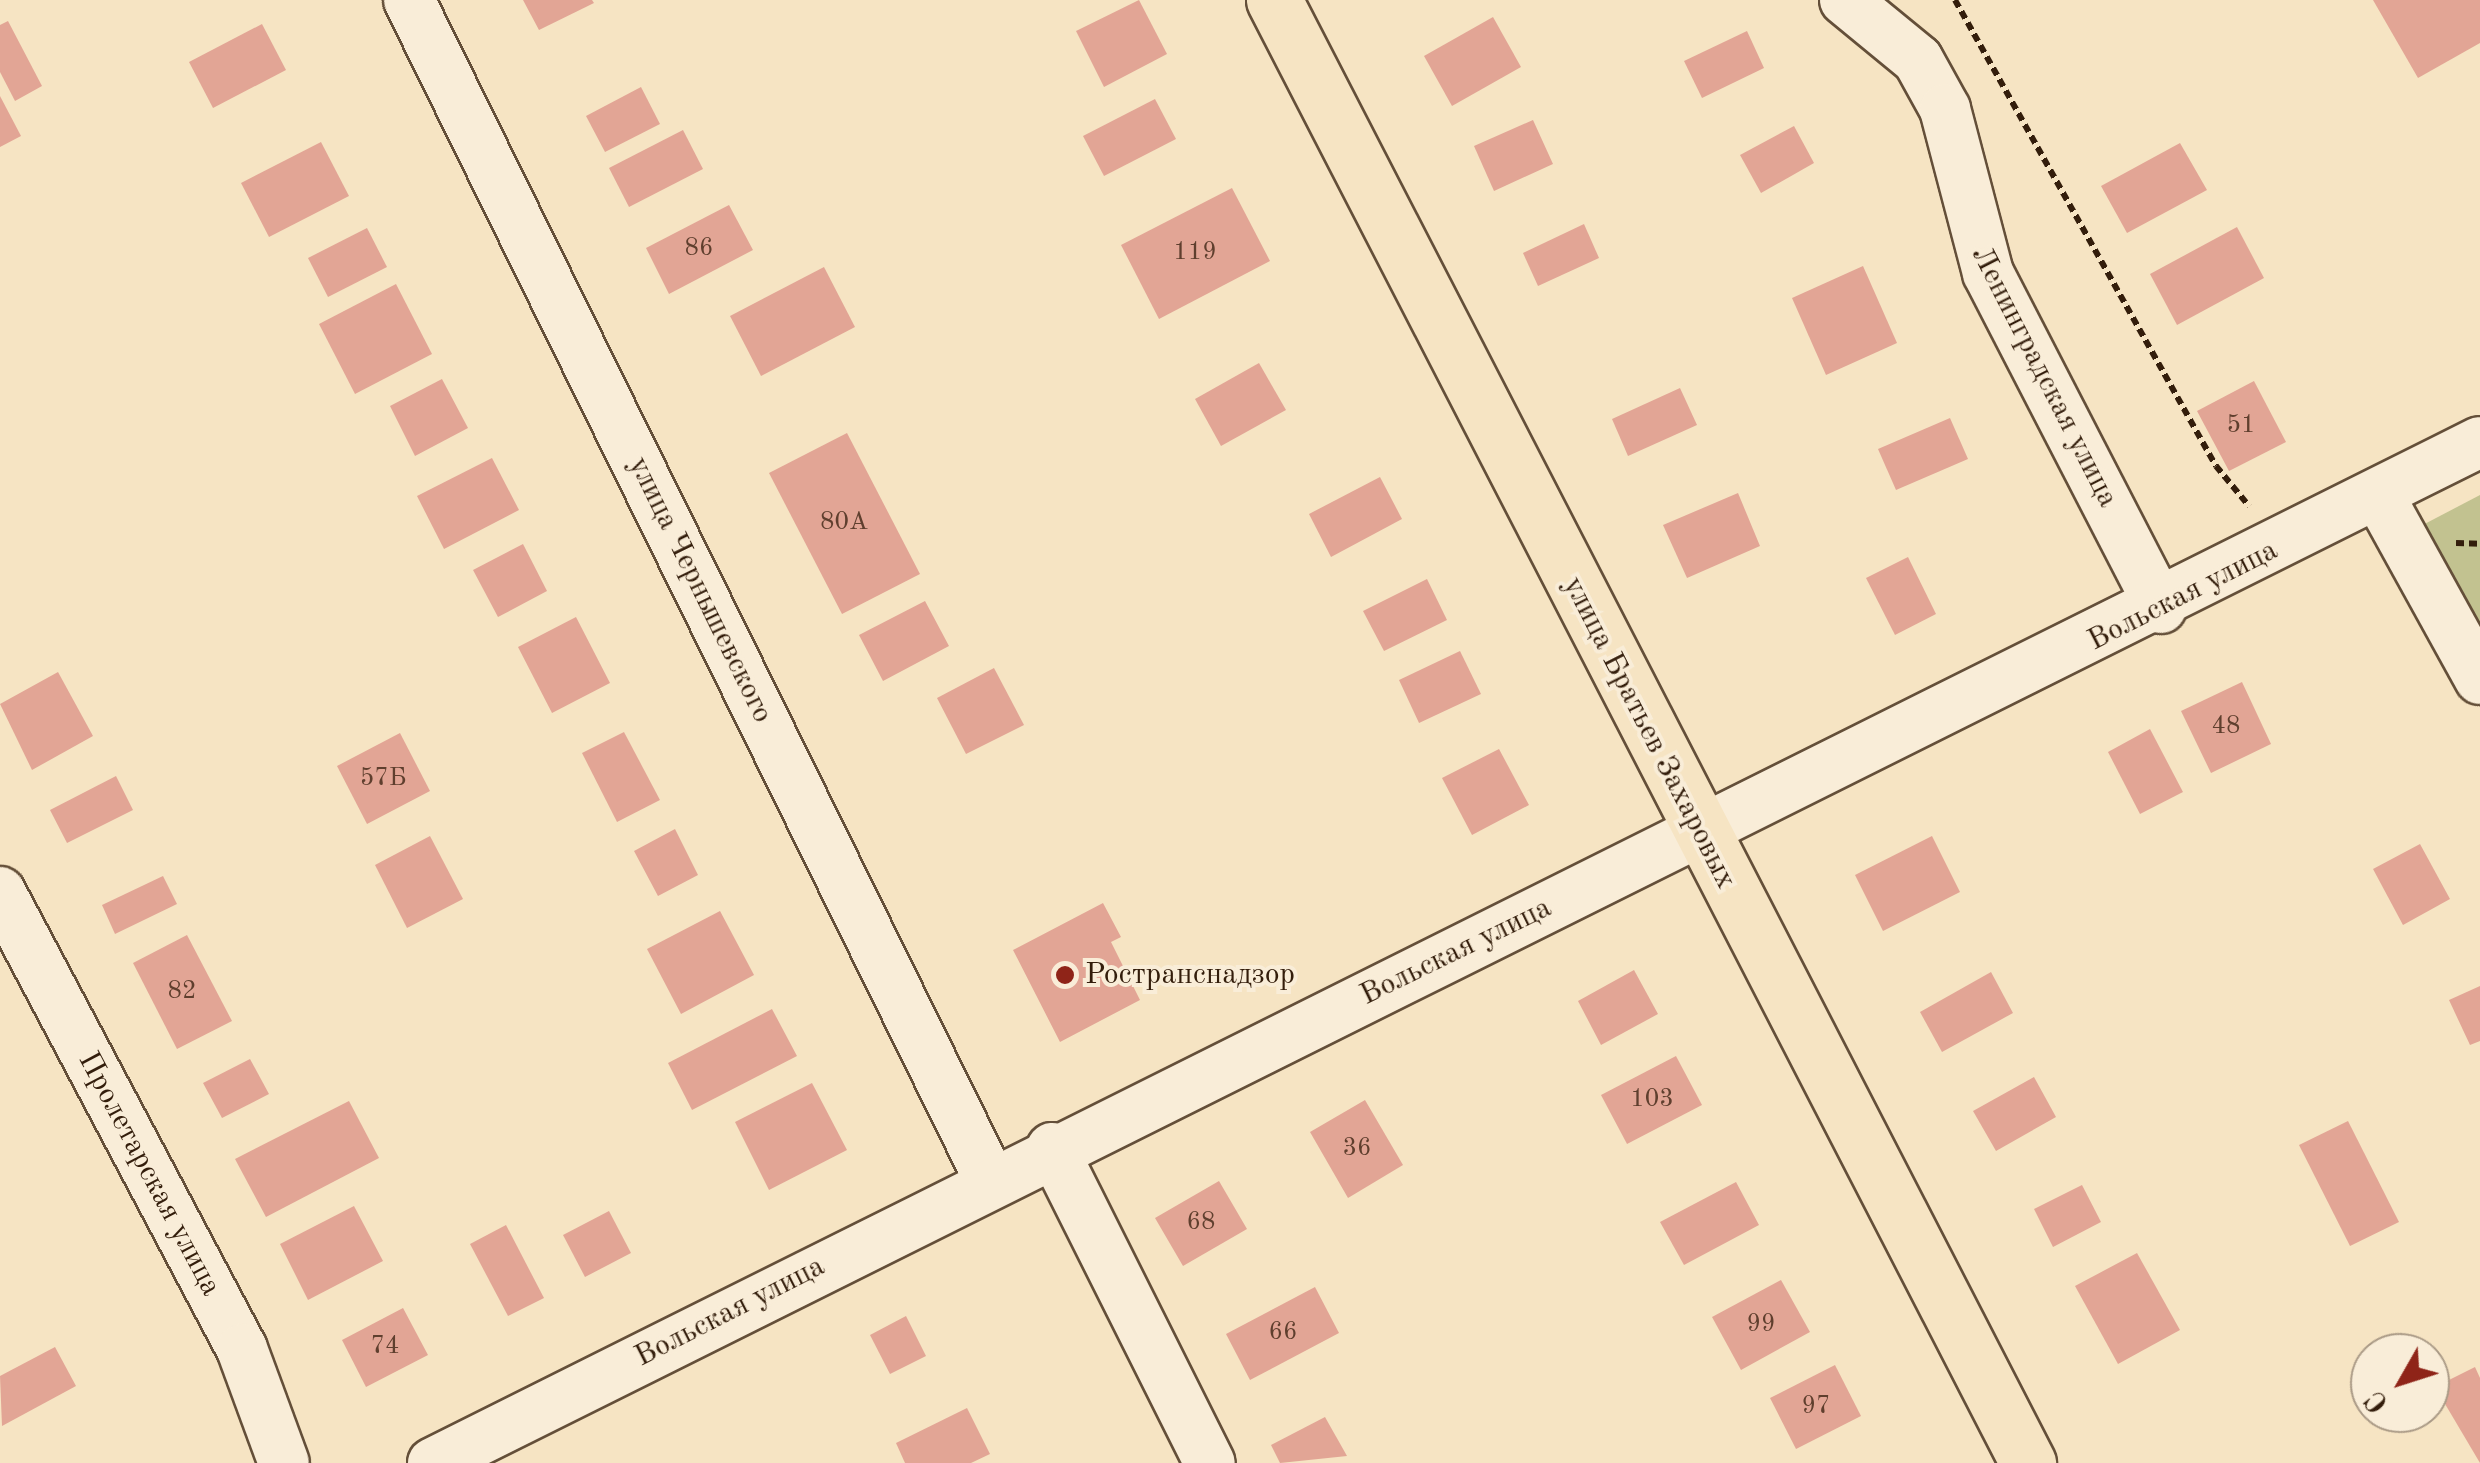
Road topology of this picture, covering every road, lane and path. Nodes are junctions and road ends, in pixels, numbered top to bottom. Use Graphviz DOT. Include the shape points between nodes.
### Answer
graph roads {
  1 [pos="409,0"];
  2 [pos="1274,0"];
  3 [pos="1845,0"];
  4 [pos="1954,0"];
  5 [pos="2480,442"];
  6 [pos="2379,496"];
  7 [pos="2282,546"];
  8 [pos="2161,608"];
  9 [pos="2480,679"];
  10 [pos="1701,834"];
  11 [pos="0,892"];
  12 [pos="1052,1148"];
  13 [pos="990,1180"];
  14 [pos="284,1463"];
  15 [pos="432,1463"];
  16 [pos="1210,1463"];
  17 [pos="2028,1463"];
  1 -- 13 [label="street, улица Чернышевского"];
  2 -- 10 [label="main road, улица Братьев Захаровых"];
  3 -- 8 [label="street, Ленинградская улица" via="1918,60 1944,109 1988,273"];
  4 -- 7 [label="path" via="2216,466"];
  5 -- 6 [label="street, Вольская улица"];
  6 -- 7 [label="street, Вольская улица"];
  6 -- 9 [label="street"];
  7 -- 8 [label="street, Вольская улица"];
  8 -- 10 [label="street, Вольская улица"];
  10 -- 12 [label="street, Вольская улица"];
  10 -- 17 [label="main road, улица Братьев Захаровых"];
  11 -- 14 [label="street, Пролетарская улица" via="242,1349"];
  12 -- 13 [label="street, Вольская улица"];
  12 -- 16 [label="street"];
  13 -- 15 [label="street, Вольская улица"];
}
